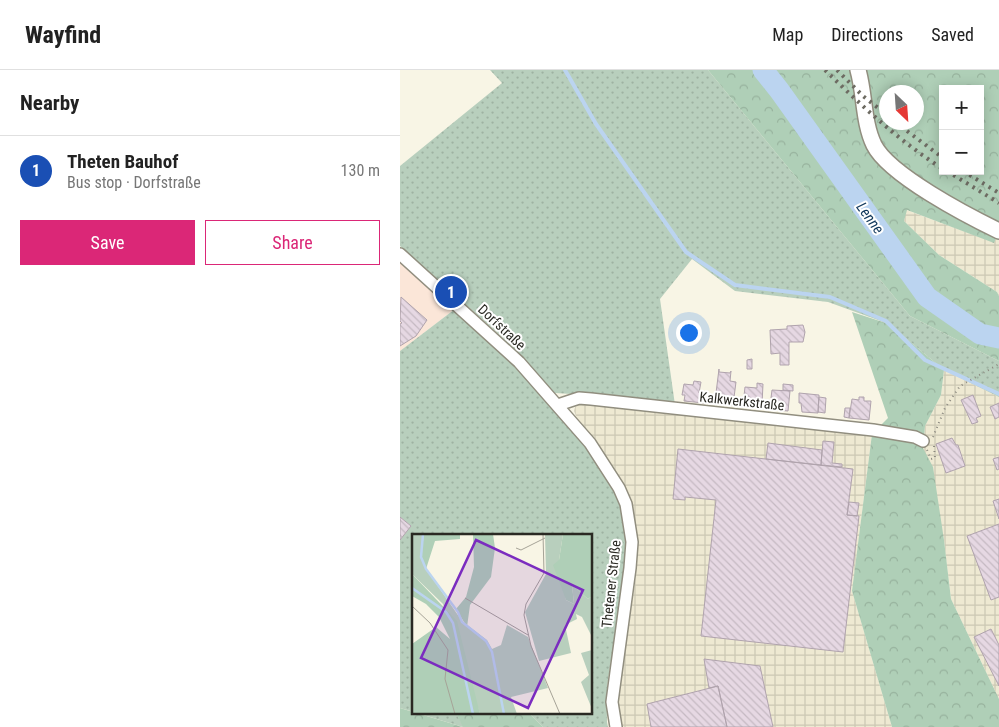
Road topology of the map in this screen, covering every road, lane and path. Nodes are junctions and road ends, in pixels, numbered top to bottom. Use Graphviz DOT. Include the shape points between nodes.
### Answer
graph roads {
  1 [pos="858,70"];
  2 [pos="999,231"];
  3 [pos="400,254"];
  4 [pos="999,364"];
  5 [pos="558,405"];
  6 [pos="923,441"];
  7 [pos="616,727"];
  1 -- 2 [label="main road" via="868,126 874,145 883,158 894,169 938,197"];
  3 -- 5 [label="street, Dorfstraße" via="519,362"];
  4 -- 6 [label="path" via="960,386 945,408 933,436 935,458 931,459"];
  5 -- 6 [label="street, Kalkwerkstraße" via="579,398 592,399 873,430"];
  5 -- 7 [label="street, Thetener Straße" via="590,443 620,488 626,504 632,542 612,702"];
}
